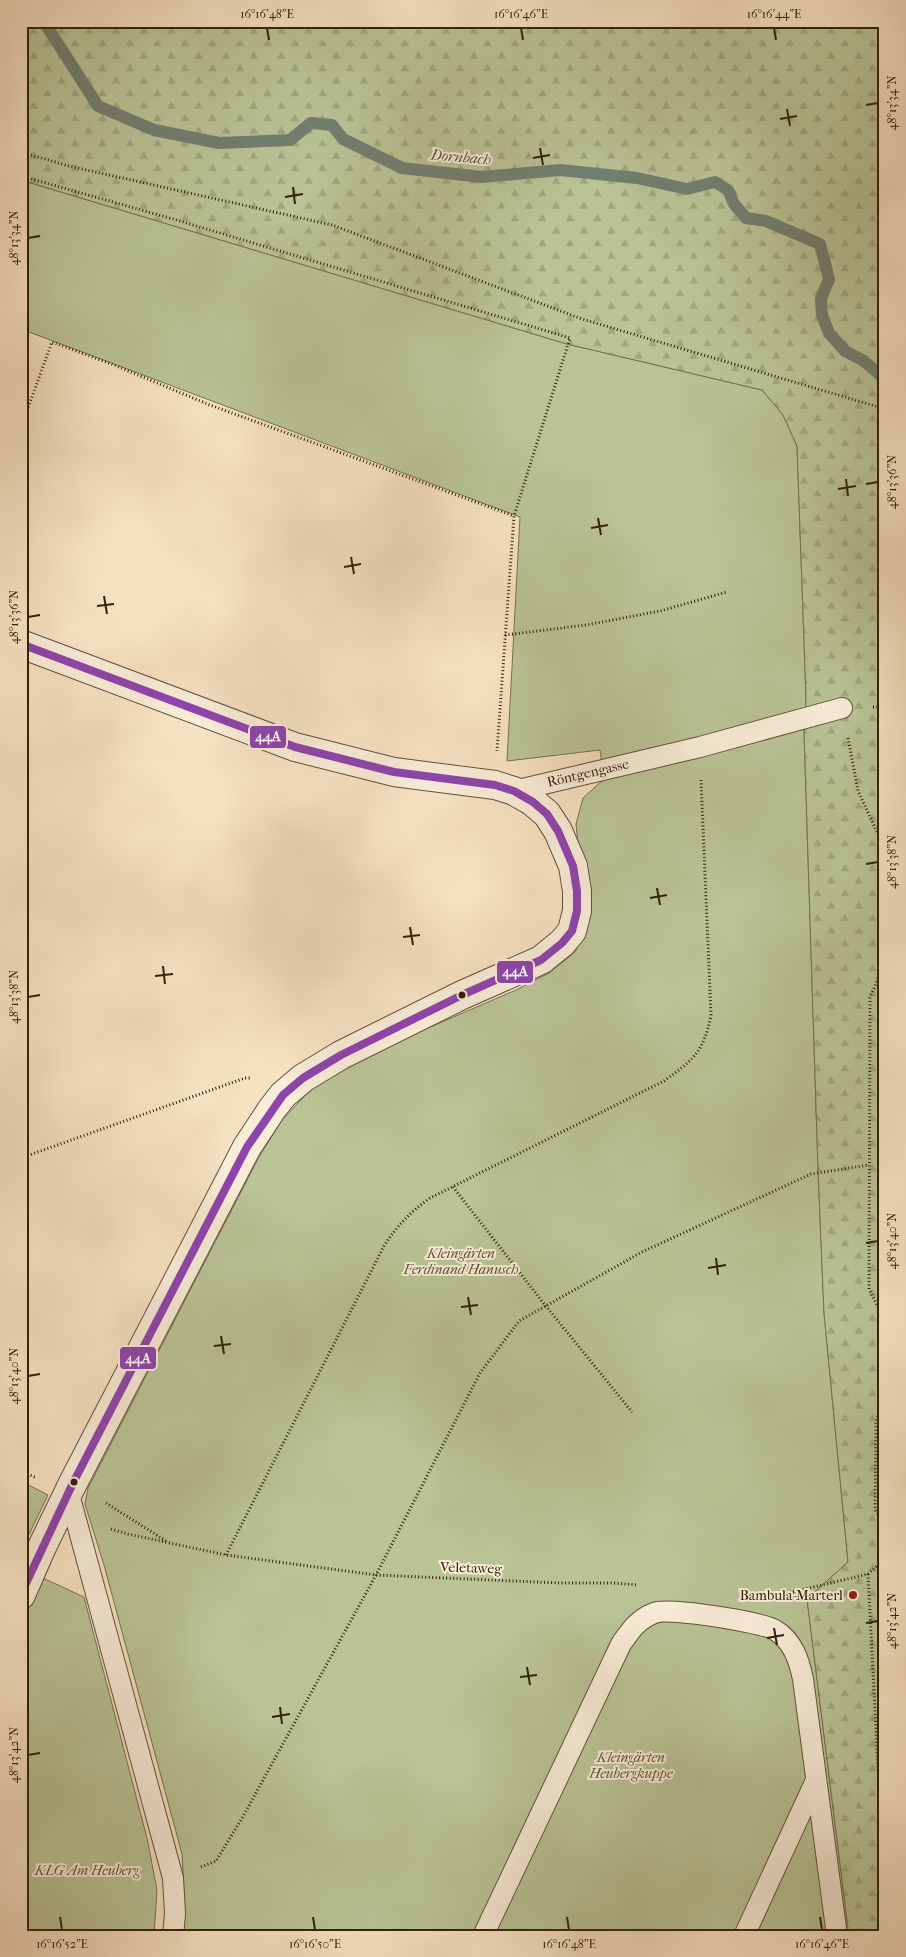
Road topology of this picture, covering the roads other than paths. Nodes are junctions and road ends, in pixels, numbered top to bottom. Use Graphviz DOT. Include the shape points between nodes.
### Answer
graph roads {
  1 [pos="21,644"];
  2 [pos="842,708"];
  3 [pos="504,788"];
  4 [pos="69,1494"];
  5 [pos="21,1595"];
  6 [pos="816,1780"];
  7 [pos="173,1936"];
  8 [pos="483,1936"];
  9 [pos="744,1936"];
  10 [pos="837,1936"];
  1 -- 3 [label="street, Röntgengasse" via="295,747 394,772"];
  2 -- 3 [label="lane, Röntgengasse" via="700,747"];
  3 -- 4 [label="street" via="533,802 547,814 558,831 577,891 577,912 572,932 540,960 342,1055 303,1078 283,1095 248,1147"];
  4 -- 5 [label="street"];
  4 -- 7 [label="lane" via="174,1878"];
  6 -- 8 [label="lane" via="803,1679 791,1644 775,1630 752,1623 678,1612 656,1612 637,1622 621,1644"];
  6 -- 9 [label="lane"];
  6 -- 10 [label="lane"];
}
